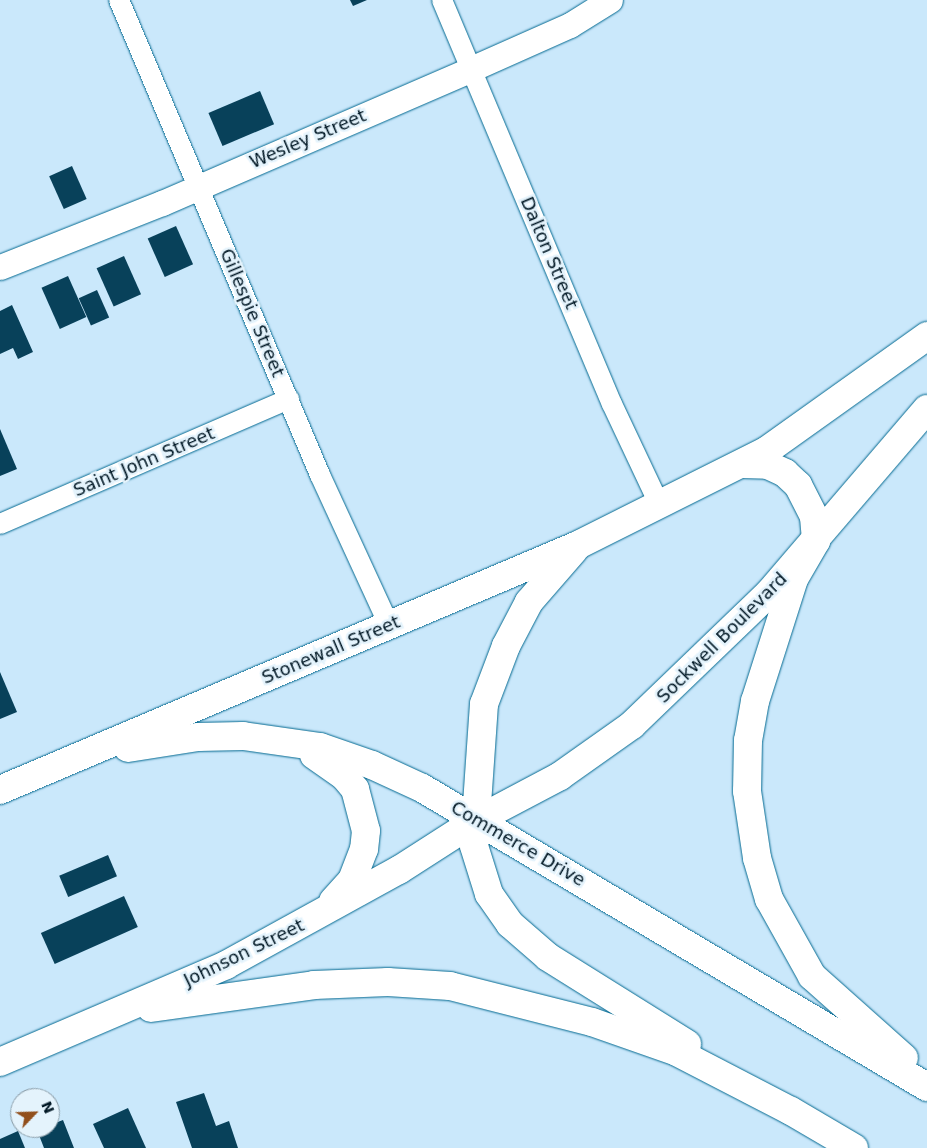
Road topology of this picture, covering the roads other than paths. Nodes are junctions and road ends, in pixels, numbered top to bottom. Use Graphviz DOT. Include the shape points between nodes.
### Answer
graph roads {
  1 [pos="119,0"];
  2 [pos="442,0"];
  3 [pos="610,0"];
  4 [pos="471,69"];
  5 [pos="199,186"];
  6 [pos="0,267"];
  7 [pos="927,336"];
  8 [pos="288,400"];
  9 [pos="927,410"];
  10 [pos="743,464"];
  11 [pos="659,504"];
  12 [pos="0,524"];
  13 [pos="816,541"];
  14 [pos="578,545"];
  15 [pos="389,625"];
  16 [pos="291,744"];
  17 [pos="68,762"];
  18 [pos="0,790"];
  19 [pos="477,820"];
  20 [pos="305,923"];
  21 [pos="110,1015"];
  22 [pos="0,1062"];
  23 [pos="927,1076"];
  24 [pos="927,1087"];
  25 [pos="791,1111"];
  26 [pos="854,1148"];
  1 -- 5 [label="street, Gillespie Street"];
  2 -- 4 [label="street, Dalton Street"];
  3 -- 4 [label="street, Wesley Street" via="570,25"];
  4 -- 5 [label="street, Wesley Street"];
  4 -- 11 [label="street, Dalton Street" via="612,404"];
  5 -- 6 [label="street, Wesley Street"];
  5 -- 8 [label="street, Gillespie Street"];
  7 -- 10 [label="main road" via="862,386"];
  8 -- 12 [label="street, Saint John Street"];
  8 -- 15 [label="street, Gillespie Street"];
  9 -- 13 [label="main road, Sockwell Boulevard"];
  10 -- 11 [label="main road"];
  10 -- 13 [label="main road" via="768,465 785,473 798,485 814,518"];
  11 -- 14 [label="main road, Stonewall Street"];
  13 -- 19 [label="main road, Sockwell Boulevard" via="770,592 632,725 560,776"];
  13 -- 23 [label="main road" via="794,579 752,720 747,791 757,858 769,899 812,976"];
  14 -- 15 [label="main road, Stonewall Street"];
  14 -- 19 [label="main road" via="530,602 506,646 484,704"];
  15 -- 17 [label="main road, Stonewall Street"];
  16 -- 17 [label="main road, Commerce Drive" via="244,736 198,737 140,745"];
  16 -- 19 [label="main road, Commerce Drive" via="320,748 372,765 422,788"];
  16 -- 20 [label="main road" via="322,758 344,776 360,801 366,831 364,849 352,880 340,896"];
  17 -- 18 [label="main road, Stonewall Street"];
  19 -- 20 [label="main road, Johnson Street" via="399,870"];
  19 -- 24 [label="main road, Commerce Drive"];
  19 -- 25 [label="main road" via="474,846 489,894 510,924 548,957"];
  20 -- 21 [label="main road, Johnson Street" via="226,965"];
  21 -- 22 [label="main road, Johnson Street"];
  21 -- 25 [label="main road" via="314,985 388,982 450,986 592,1022 677,1052"];
  25 -- 26 [label="main road"];
}
